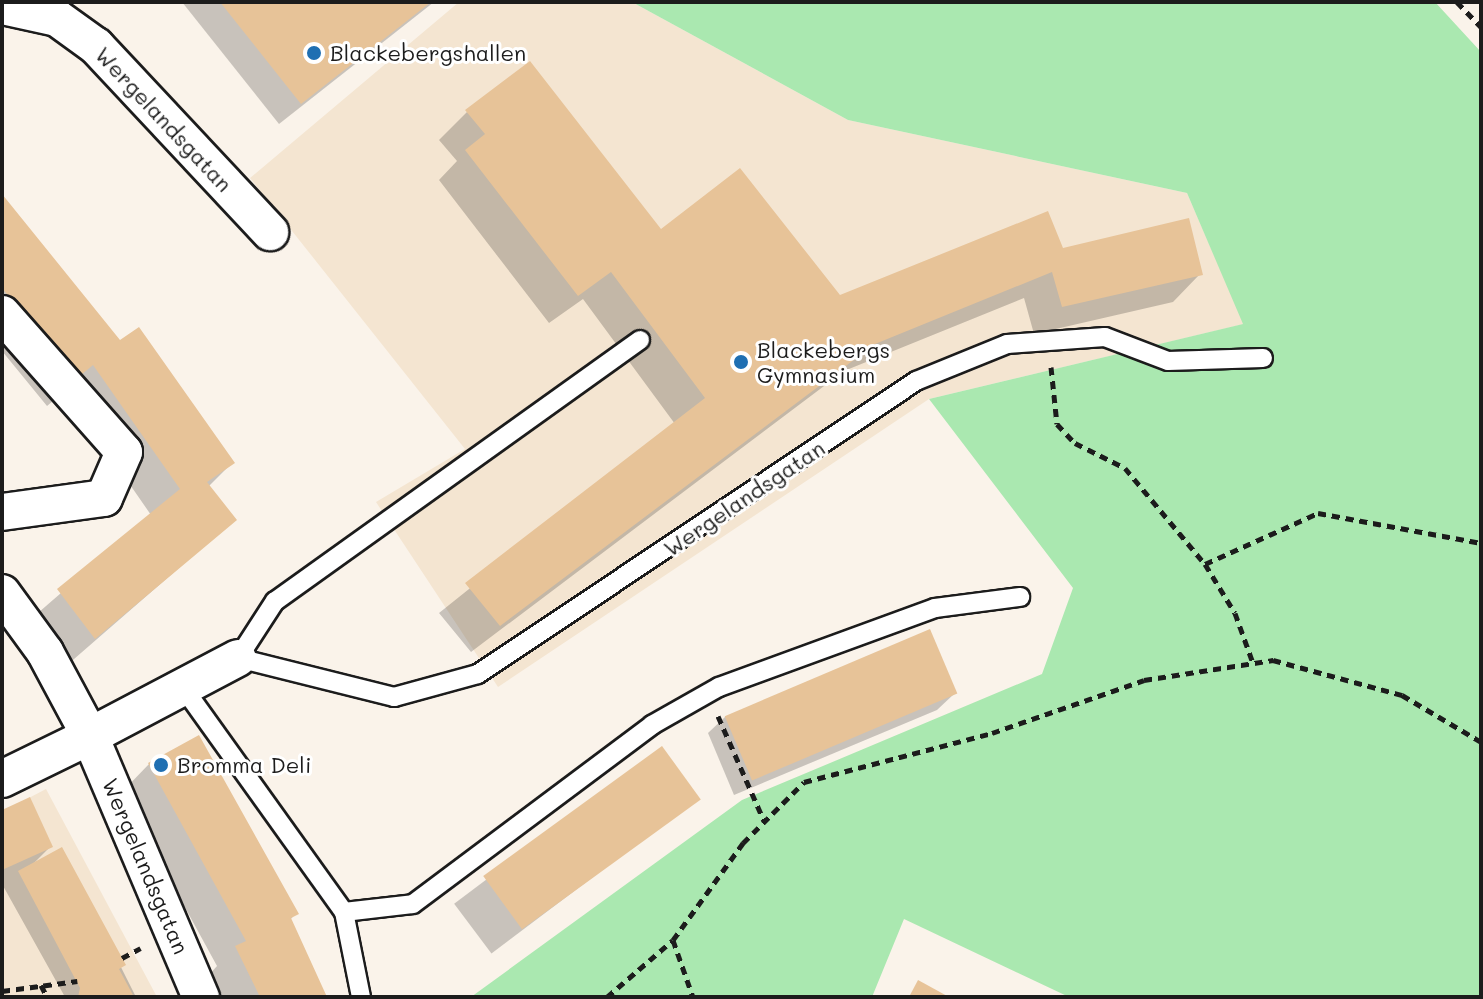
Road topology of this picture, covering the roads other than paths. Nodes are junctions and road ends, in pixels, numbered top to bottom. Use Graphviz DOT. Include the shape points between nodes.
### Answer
graph roads {
  1 [pos="2,6"];
  2 [pos="270,232"];
  3 [pos="2,314"];
  4 [pos="640,340"];
  5 [pos="1263,358"];
  6 [pos="2,512"];
  7 [pos="2,593"];
  8 [pos="1020,597"];
  9 [pos="238,658"];
  10 [pos="185,690"];
  11 [pos="90,736"];
  12 [pos="2,779"];
  13 [pos="344,912"];
  14 [pos="201,997"];
  15 [pos="361,997"];
  1 -- 2 [label="street, Wergelandsgatan" via="57,18 96,46"];
  3 -- 6 [label="street" via="124,452 104,498"];
  4 -- 9 [label="lane" via="275,601"];
  5 -- 9 [label="lane, Wergelandsgatan" via="1168,361 1105,337 1007,344 916,381 478,674 394,697"];
  7 -- 11 [label="street, Wergelandsgatan"];
  8 -- 13 [label="lane" via="935,608 707,693 652,725 413,904"];
  9 -- 10 [label="street"];
  10 -- 11 [label="street"];
  10 -- 13 [label="lane"];
  11 -- 12 [label="street"];
  11 -- 14 [label="street, Wergelandsgatan"];
  13 -- 15 [label="lane"];
}
